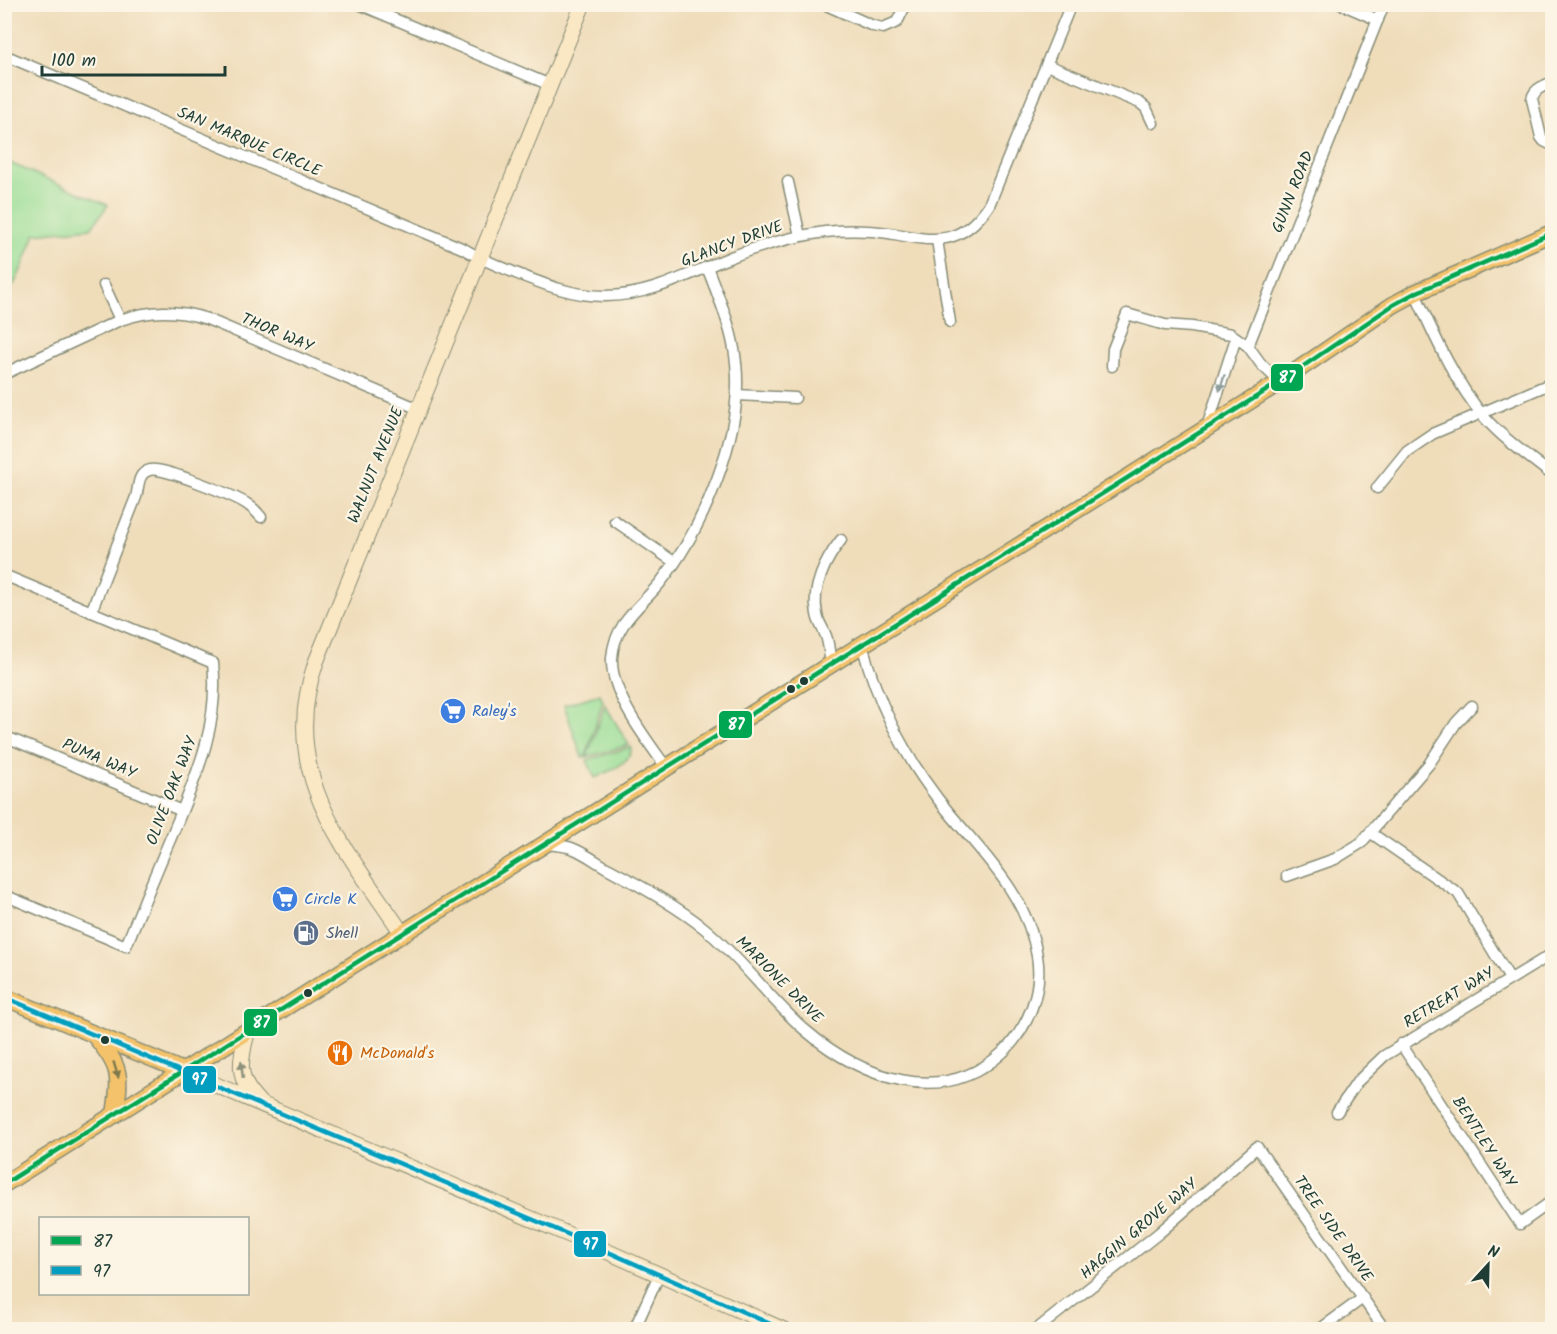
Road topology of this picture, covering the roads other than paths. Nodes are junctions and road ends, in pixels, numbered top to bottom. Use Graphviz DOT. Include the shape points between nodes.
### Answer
graph roads {
  1 [pos="359,4"];
  2 [pos="583,4"];
  3 [pos="824,4"];
  4 [pos="906,4"];
  5 [pos="1071,4"];
  6 [pos="1341,4"];
  7 [pos="1384,4"];
  8 [pos="1378,20"];
  9 [pos="4,55"];
  10 [pos="1047,65"];
  11 [pos="1552,84"];
  12 [pos="550,85"];
  13 [pos="1153,123"];
  14 [pos="1552,145"];
  15 [pos="788,182"];
  16 [pos="1552,233"];
  17 [pos="800,236"];
  18 [pos="937,240"];
  19 [pos="480,258"];
  20 [pos="707,267"];
  21 [pos="104,285"];
  22 [pos="1415,293"];
  23 [pos="120,320"];
  24 [pos="950,322"];
  25 [pos="1236,338"];
  26 [pos="1248,345"];
  27 [pos="1112,366"];
  28 [pos="4,374"];
  29 [pos="1280,382"];
  30 [pos="1552,383"];
  31 [pos="737,395"];
  32 [pos="795,398"];
  33 [pos="419,408"];
  34 [pos="1481,413"];
  35 [pos="1207,428"];
  36 [pos="1552,475"];
  37 [pos="1377,488"];
  38 [pos="261,517"];
  39 [pos="615,521"];
  40 [pos="841,540"];
  41 [pos="674,562"];
  42 [pos="4,575"];
  43 [pos="91,612"];
  44 [pos="862,644"];
  45 [pos="831,663"];
  46 [pos="1472,706"];
  47 [pos="4,736"];
  48 [pos="666,767"];
  49 [pos="182,811"];
  50 [pos="1371,834"];
  51 [pos="543,844"];
  52 [pos="1287,876"];
  53 [pos="4,895"];
  54 [pos="402,933"];
  55 [pos="1551,957"];
  56 [pos="1510,979"];
  57 [pos="4,997"];
  58 [pos="248,1029"];
  59 [pos="92,1034"];
  60 [pos="1401,1044"];
  61 [pos="183,1071"];
  62 [pos="262,1105"];
  63 [pos="1337,1113"];
  64 [pos="115,1114"];
  65 [pos="1257,1147"];
  66 [pos="4,1184"];
  67 [pos="1552,1201"];
  68 [pos="659,1275"];
  69 [pos="1363,1298"];
  70 [pos="634,1329"];
  71 [pos="784,1329"];
  72 [pos="1036,1329"];
  73 [pos="1318,1329"];
  74 [pos="1384,1329"];
  1 -- 12 [label="street"];
  2 -- 12 [label="main road, WALNUT AVENUE"];
  3 -- 4 [label="street" via="883,28 897,22"];
  5 -- 10 [label="street, GLANCY DRIVE"];
  6 -- 8 [label="street"];
  7 -- 8 [label="street, GUNN ROAD"];
  8 -- 26 [label="street, GUNN ROAD"];
  9 -- 19 [label="street, SAN MARQUE CIRCLE"];
  10 -- 13 [label="street" via="1140,103"];
  10 -- 18 [label="street, GLANCY DRIVE" via="989,205 963,231"];
  11 -- 14 [label="street" via="1538,89 1532,99 1541,137"];
  12 -- 19 [label="main road, WALNUT AVENUE"];
  15 -- 17 [label="street"];
  16 -- 22 [label="main road"];
  17 -- 18 [label="street, GLANCY DRIVE" via="858,231"];
  17 -- 20 [label="street, GLANCY DRIVE" via="769,243"];
  18 -- 24 [label="street"];
  19 -- 20 [label="street, GLANCY DRIVE" via="563,291 590,296 639,292"];
  19 -- 33 [label="main road, WALNUT AVENUE"];
  20 -- 31 [label="street" via="734,346"];
  21 -- 23 [label="street"];
  22 -- 29 [label="main road"];
  22 -- 34 [label="street" via="1441,350"];
  23 -- 28 [label="street, THOR WAY"];
  23 -- 33 [label="street, THOR WAY" via="158,311 197,316"];
  25 -- 26 [label="street"];
  25 -- 27 [label="street" via="1232,334 1165,325 1126,314 1113,349"];
  25 -- 35 [label="street, one-way"];
  26 -- 29 [label="street"];
  29 -- 35 [label="main road"];
  30 -- 34 [label="street"];
  31 -- 32 [label="street"];
  31 -- 41 [label="street" via="722,466"];
  33 -- 54 [label="main road, WALNUT AVENUE" via="316,662 304,730 309,770 322,808"];
  34 -- 36 [label="street"];
  34 -- 37 [label="street" via="1416,444 1396,462"];
  35 -- 44 [label="main road"];
  38 -- 43 [label="street" via="240,500 186,478 150,469 139,481"];
  39 -- 41 [label="street"];
  40 -- 45 [label="street" via="827,560 818,588 817,614"];
  41 -- 48 [label="street" via="622,626 612,659 619,693"];
  42 -- 43 [label="street, OLIVE OAK WAY"];
  43 -- 49 [label="street, OLIVE OAK WAY" via="213,663 214,695 208,741"];
  44 -- 45 [label="main road"];
  44 -- 51 [label="street, MARIONE DRIVE" via="882,702 908,754 938,799 1008,884 1033,937 1038,966 1033,1005 1021,1032 986,1066 959,1079 930,1084 892,1078 849,1060 805,1030 728,949 677,908 573,848"];
  45 -- 48 [label="main road"];
  46 -- 50 [label="street"];
  47 -- 49 [label="street, PUMA WAY"];
  48 -- 51 [label="main road"];
  49 -- 53 [label="street, OLIVE OAK WAY" via="126,946"];
  50 -- 52 [label="street" via="1341,855"];
  50 -- 56 [label="street, RETREAT WAY" via="1458,893"];
  51 -- 54 [label="main road"];
  54 -- 58 [label="main road"];
  55 -- 56 [label="street"];
  56 -- 60 [label="street, RETREAT WAY"];
  57 -- 59 [label="main road"];
  58 -- 61 [label="main road"];
  62 -- 58 [label="main road, one-way" via="243,1082 241,1058"];
  59 -- 61 [label="main road"];
  59 -- 64 [label="main road, one-way" via="111,1055 117,1069 120,1082"];
  60 -- 63 [label="street, RETREAT WAY" via="1370,1068"];
  60 -- 67 [label="street, BENTLEY WAY" via="1520,1224"];
  61 -- 62 [label="main road"];
  61 -- 64 [label="main road"];
  62 -- 68 [label="main road"];
  64 -- 66 [label="main road"];
  65 -- 69 [label="street, TREE SIDE DRIVE"];
  65 -- 72 [label="street, HAGGIN GROVE WAY" via="1159,1233"];
  68 -- 70 [label="street"];
  68 -- 71 [label="main road"];
  69 -- 73 [label="street"];
  69 -- 74 [label="street, TREE SIDE DRIVE"];
}
